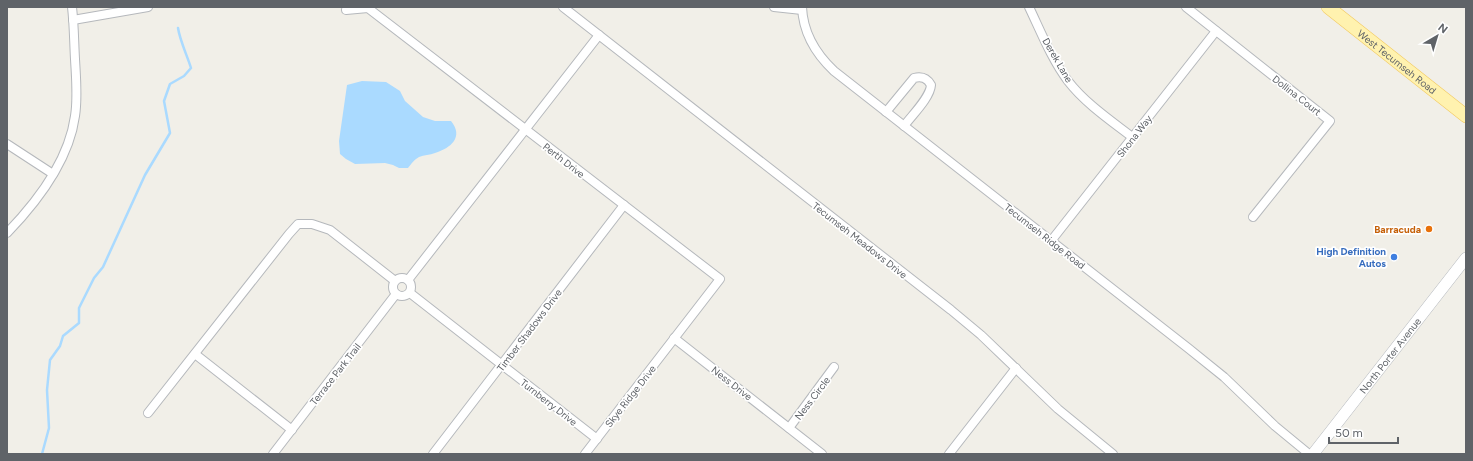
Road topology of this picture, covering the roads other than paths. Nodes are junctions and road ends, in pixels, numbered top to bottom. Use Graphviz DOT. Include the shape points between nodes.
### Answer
graph roads {
  1 [pos="72,7"];
  2 [pos="148,7"];
  3 [pos="563,7"];
  4 [pos="774,7"];
  5 [pos="1029,7"];
  6 [pos="1186,7"];
  7 [pos="1328,7"];
  8 [pos="802,9"];
  9 [pos="346,10"];
  10 [pos="73,20"];
  11 [pos="1216,31"];
  12 [pos="599,35"];
  13 [pos="886,112"];
  14 [pos="1466,116"];
  15 [pos="904,126"];
  16 [pos="525,130"];
  17 [pos="1132,138"];
  18 [pos="7,144"];
  19 [pos="53,174"];
  20 [pos="624,205"];
  21 [pos="1253,217"];
  22 [pos="7,233"];
  23 [pos="1051,241"];
  24 [pos="1466,258"];
  25 [pos="408,280"];
  26 [pos="395,281"];
  27 [pos="410,293"];
  28 [pos="396,294"];
  29 [pos="674,338"];
  30 [pos="195,354"];
  31 [pos="502,365"];
  32 [pos="834,367"];
  33 [pos="1016,368"];
  34 [pos="148,413"];
  35 [pos="789,428"];
  36 [pos="292,430"];
  37 [pos="597,439"];
  38 [pos="273,454"];
  39 [pos="433,454"];
  40 [pos="585,454"];
  41 [pos="822,454"];
  42 [pos="949,454"];
  43 [pos="1113,454"];
  44 [pos="1309,454"];
  45 [pos="1313,454"];
  1 -- 10 [label="street"];
  2 -- 10 [label="street"];
  3 -- 12 [label="street, Tecumseh Meadows Drive"];
  4 -- 8 [label="street"];
  5 -- 17 [label="street, Derek Lane" via="1067,80 1087,101"];
  6 -- 11 [label="street, Dollina Court"];
  7 -- 14 [label="main road, West Tecumseh Road"];
  8 -- 13 [label="street, Tecumseh Ridge Road" via="804,26 821,57 834,71"];
  9 -- 16 [label="street, Perth Drive" via="368,8"];
  10 -- 19 [label="street" via="75,117 65,150"];
  11 -- 17 [label="street, Shona Way"];
  11 -- 21 [label="street, Dollina Court" via="1330,121"];
  12 -- 16 [label="street"];
  12 -- 33 [label="street, Tecumseh Meadows Drive" via="950,310"];
  13 -- 15 [label="street, Tecumseh Ridge Road"];
  13 -- 15 [label="street" via="914,78 926,78 931,90"];
  15 -- 23 [label="street, Tecumseh Ridge Road"];
  16 -- 20 [label="street, Perth Drive"];
  16 -- 25 [label="street"];
  17 -- 23 [label="street, Shona Way"];
  18 -- 19 [label="street"];
  19 -- 22 [label="street" via="30,207"];
  20 -- 29 [label="street, Perth Drive" via="720,279"];
  20 -- 31 [label="street, Timber Shadows Drive"];
  23 -- 44 [label="street, Tecumseh Ridge Road" via="1210,365"];
  24 -- 45 [label="main road, North Porter Avenue"];
  25 -- 26 [label="street" via="401,278"];
  25 -- 27 [label="street" via="412,286"];
  26 -- 28 [label="street" via="393,288"];
  26 -- 30 [label="street" via="330,230 312,224 298,224"];
  27 -- 28 [label="street" via="403,296"];
  27 -- 31 [label="street, Turnberry Drive"];
  28 -- 36 [label="street, Terrace Park Trail"];
  29 -- 35 [label="street, Ness Drive"];
  29 -- 37 [label="street, Skye Ridge Drive"];
  30 -- 34 [label="street"];
  30 -- 36 [label="street"];
  31 -- 37 [label="street, Turnberry Drive"];
  31 -- 39 [label="street, Timber Shadows Drive"];
  32 -- 35 [label="street, Ness Circle"];
  33 -- 42 [label="street"];
  33 -- 43 [label="street, Tecumseh Meadows Drive" via="1058,409"];
  35 -- 41 [label="street, Ness Drive"];
  36 -- 38 [label="street, Terrace Park Trail"];
  37 -- 40 [label="street, Skye Ridge Drive"];
}
